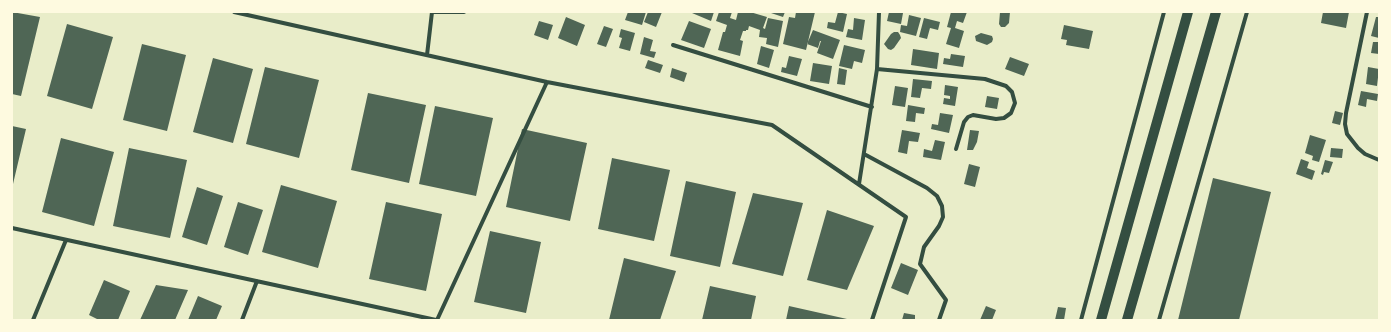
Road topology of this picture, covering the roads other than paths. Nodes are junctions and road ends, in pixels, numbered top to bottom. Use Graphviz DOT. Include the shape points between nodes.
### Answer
graph roads {
  1 [pos="234,12"];
  2 [pos="464,12"];
  3 [pos="879,12"];
  4 [pos="1164,12"];
  5 [pos="1188,12"];
  6 [pos="1216,12"];
  7 [pos="1247,12"];
  8 [pos="1367,12"];
  9 [pos="673,45"];
  10 [pos="427,55"];
  11 [pos="877,69"];
  12 [pos="547,82"];
  13 [pos="872,107"];
  14 [pos="956,149"];
  15 [pos="864,154"];
  16 [pos="1379,160"];
  17 [pos="859,184"];
  18 [pos="12,228"];
  19 [pos="66,240"];
  20 [pos="257,281"];
  21 [pos="33,320"];
  22 [pos="242,320"];
  23 [pos="436,320"];
  24 [pos="872,320"];
  25 [pos="939,320"];
  26 [pos="1081,320"];
  27 [pos="1101,320"];
  28 [pos="1127,320"];
  29 [pos="1158,320"];
  1 -- 10 [label="street"];
  2 -- 10 [label="street" via="432,12"];
  3 -- 11 [label="street"];
  4 -- 26 [label="street"];
  5 -- 27 [label="main road"];
  6 -- 28 [label="main road"];
  7 -- 29 [label="street"];
  8 -- 16 [label="street" via="1345,124 1347,134 1358,148"];
  9 -- 13 [label="street"];
  10 -- 12 [label="street"];
  11 -- 13 [label="street"];
  11 -- 14 [label="street" via="985,79 1006,86 1012,92 1015,103 1011,113 996,120 973,115 968,117"];
  12 -- 17 [label="street" via="772,125"];
  12 -- 23 [label="street"];
  13 -- 15 [label="street"];
  15 -- 17 [label="street"];
  15 -- 25 [label="street" via="927,188 937,196 942,206 943,217 924,247 920,264 946,300"];
  17 -- 24 [label="street" via="906,217"];
  18 -- 19 [label="street"];
  19 -- 20 [label="street"];
  19 -- 21 [label="street"];
  20 -- 22 [label="street"];
  20 -- 23 [label="street"];
}
